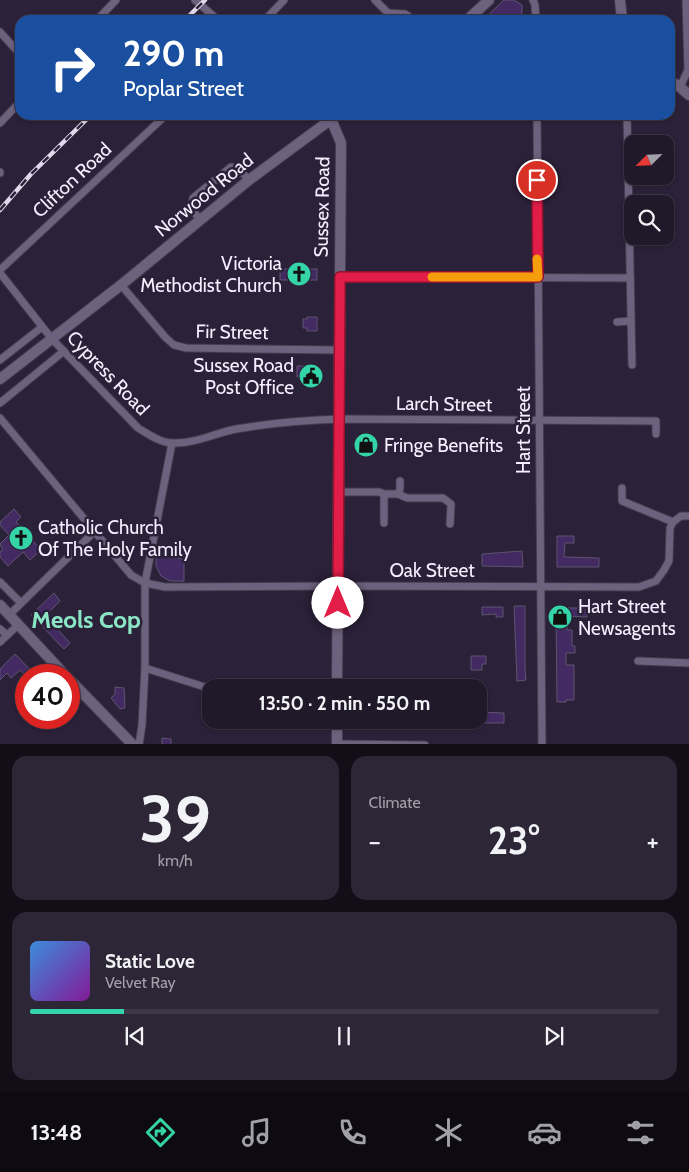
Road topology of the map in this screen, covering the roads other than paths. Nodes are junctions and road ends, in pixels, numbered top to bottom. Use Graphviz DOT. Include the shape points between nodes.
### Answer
graph roads {
  1 [pos="116,0"];
  2 [pos="195,0"];
  3 [pos="284,0"];
  4 [pos="375,0"];
  5 [pos="488,0"];
  6 [pos="533,0"];
  7 [pos="620,0"];
  8 [pos="686,0"];
  9 [pos="102,15"];
  10 [pos="212,15"];
  11 [pos="270,15"];
  12 [pos="406,15"];
  13 [pos="472,15"];
  14 [pos="536,15"];
  15 [pos="622,15"];
  16 [pos="0,32"];
  17 [pos="15,48"];
  18 [pos="675,84"];
  19 [pos="680,87"];
  20 [pos="689,95"];
  21 [pos="15,107"];
  22 [pos="161,120"];
  23 [pos="326,120"];
  24 [pos="332,120"];
  25 [pos="537,120"];
  26 [pos="627,120"];
  27 [pos="0,123"];
  28 [pos="249,180"];
  29 [pos="200,220"];
  30 [pos="0,271"];
  31 [pos="340,277"];
  32 [pos="538,277"];
  33 [pos="630,278"];
  34 [pos="121,285"];
  35 [pos="630,321"];
  36 [pos="617,322"];
  37 [pos="42,327"];
  38 [pos="52,339"];
  39 [pos="339,350"];
  40 [pos="64,351"];
  41 [pos="0,360"];
  42 [pos="632,365"];
  43 [pos="0,379"];
  44 [pos="0,403"];
  45 [pos="0,418"];
  46 [pos="339,419"];
  47 [pos="539,421"];
  48 [pos="656,434"];
  49 [pos="172,443"];
  50 [pos="400,480"];
  51 [pos="622,488"];
  52 [pos="338,492"];
  53 [pos="384,494"];
  54 [pos="398,494"];
  55 [pos="689,516"];
  56 [pos="673,522"];
  57 [pos="384,523"];
  58 [pos="450,524"];
  59 [pos="94,532"];
  60 [pos="0,582"];
  61 [pos="145,583"];
  62 [pos="338,586"];
  63 [pos="540,587"];
  64 [pos="21,603"];
  65 [pos="0,605"];
  66 [pos="9,615"];
  67 [pos="18,625"];
  68 [pos="0,629"];
  69 [pos="7,636"];
  70 [pos="0,642"];
  71 [pos="638,661"];
  72 [pos="689,663"];
  73 [pos="55,664"];
  74 [pos="145,668"];
  75 [pos="337,679"];
  76 [pos="202,686"];
  77 [pos="80,690"];
  78 [pos="337,729"];
  79 [pos="132,743"];
  80 [pos="337,744"];
  81 [pos="425,744"];
  82 [pos="542,744"];
  1 -- 9 [label="street"];
  2 -- 10 [label="street"];
  3 -- 11 [label="street"];
  4 -- 12 [label="street" via="388,13"];
  5 -- 13 [label="street"];
  6 -- 14 [label="street"];
  7 -- 15 [label="street"];
  8 -- 19 [label="street" via="688,70"];
  16 -- 17 [label="street"];
  18 -- 19 [label="street"];
  19 -- 20 [label="street"];
  21 -- 27 [label="street"];
  22 -- 30 [label="street, Clifton Road"];
  23 -- 28 [label="street, Norwood Road"];
  24 -- 31 [label="street, Sussex Road" via="340,143"];
  25 -- 32 [label="street, Hart Street"];
  26 -- 33 [label="street"];
  28 -- 29 [label="street, Norwood Road"];
  28 -- 29 [label="street" via="238,168 231,167 193,198 192,209"];
  29 -- 34 [label="street, Norwood Road"];
  30 -- 37 [label="street, Cypress Road"];
  31 -- 32 [label="street"];
  31 -- 39 [label="street, Sussex Road"];
  32 -- 33 [label="street"];
  32 -- 47 [label="street, Hart Street"];
  33 -- 35 [label="street"];
  34 -- 38 [label="street, Norwood Road"];
  34 -- 39 [label="street, Fir Street" via="174,345 186,348"];
  35 -- 36 [label="street"];
  35 -- 42 [label="street"];
  37 -- 38 [label="street, Cypress Road"];
  37 -- 41 [label="street"];
  38 -- 40 [label="street, Cypress Road"];
  38 -- 43 [label="street, Norwood Road"];
  39 -- 46 [label="street, Sussex Road"];
  40 -- 44 [label="street"];
  40 -- 49 [label="street, Cypress Road" via="138,428"];
  45 -- 59 [label="street"];
  46 -- 47 [label="street, Larch Street"];
  46 -- 49 [label="street, Cypress Road" via="291,420"];
  46 -- 52 [label="street, Sussex Road"];
  47 -- 48 [label="street, Larch Street" via="656,421"];
  47 -- 63 [label="street, Hart Street"];
  49 -- 61 [label="street"];
  50 -- 54 [label="street"];
  51 -- 56 [label="street" via="622,500"];
  52 -- 53 [label="street"];
  52 -- 62 [label="street, Sussex Road"];
  53 -- 54 [label="street"];
  53 -- 57 [label="street"];
  54 -- 58 [label="street" via="407,498 443,498 451,504"];
  55 -- 56 [label="street" via="681,516"];
  56 -- 63 [label="street, Oak Street" via="669,561 656,581 639,587"];
  59 -- 61 [label="street" via="131,575"];
  59 -- 64 [label="street"];
  60 -- 64 [label="street"];
  61 -- 62 [label="street, Oak Street" via="165,588"];
  61 -- 74 [label="street"];
  62 -- 63 [label="street, Oak Street"];
  62 -- 75 [label="street, Sussex Road"];
  63 -- 82 [label="street, Hart Street"];
  64 -- 66 [label="street"];
  65 -- 66 [label="street"];
  66 -- 67 [label="street"];
  67 -- 69 [label="street"];
  67 -- 73 [label="street"];
  68 -- 69 [label="street"];
  69 -- 70 [label="street"];
  71 -- 72 [label="street"];
  74 -- 76 [label="street"];
  74 -- 79 [label="street" via="142,725"];
  77 -- 79 [label="street"];
  78 -- 80 [label="street"];
  80 -- 81 [label="street"];
}
